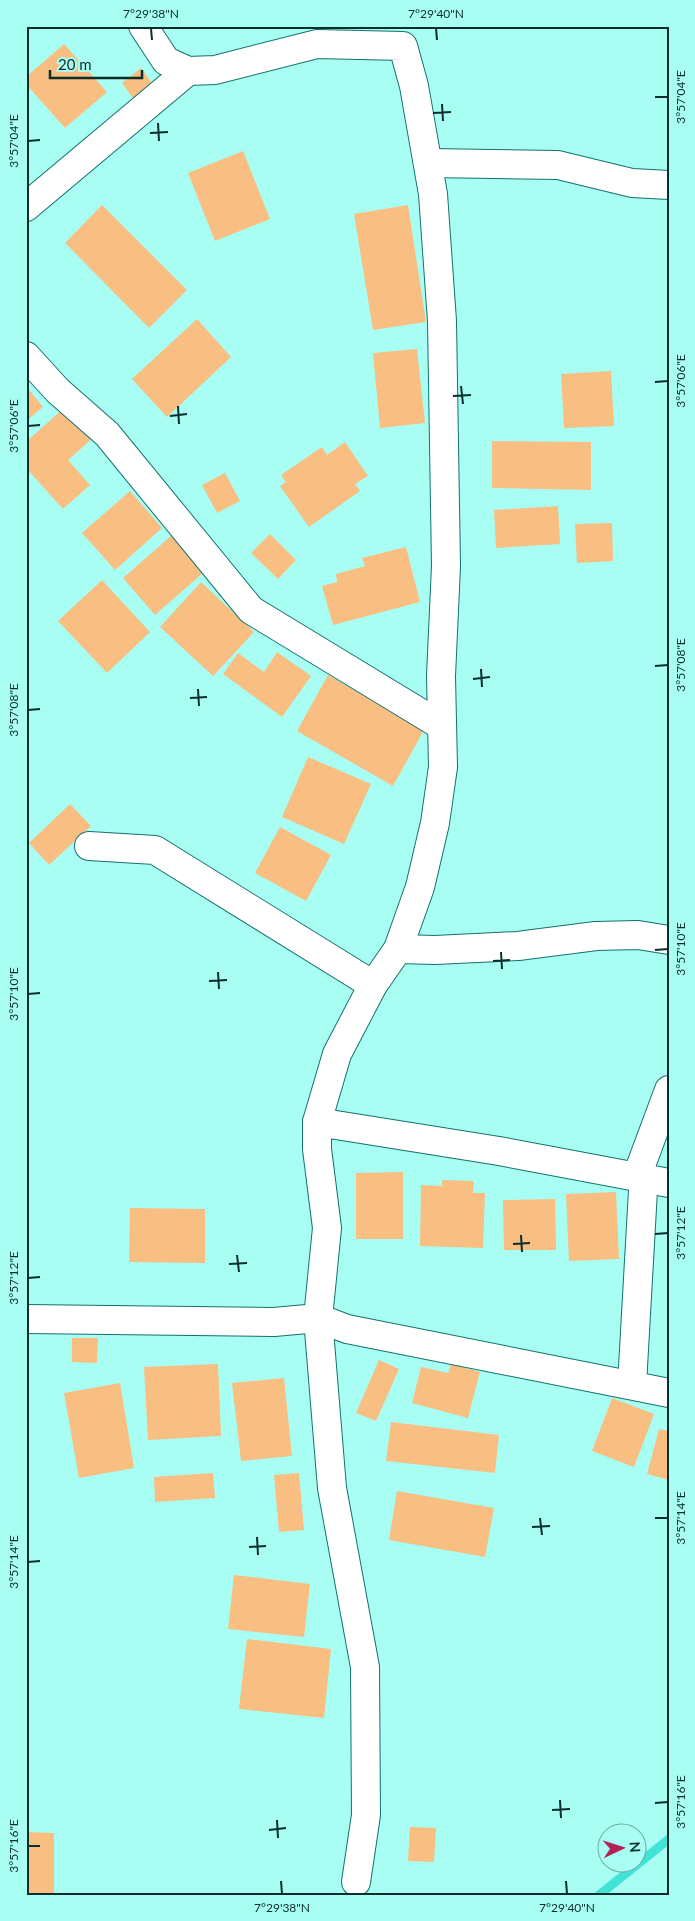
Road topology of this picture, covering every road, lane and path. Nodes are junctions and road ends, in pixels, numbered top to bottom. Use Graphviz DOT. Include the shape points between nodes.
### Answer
graph roads {
  1 [pos="143,26"];
  2 [pos="401,36"];
  3 [pos="188,71"];
  4 [pos="429,163"];
  5 [pos="669,185"];
  6 [pos="26,207"];
  7 [pos="26,356"];
  8 [pos="442,726"];
  9 [pos="89,846"];
  10 [pos="669,940"];
  11 [pos="398,949"];
  12 [pos="373,985"];
  13 [pos="669,1090"];
  14 [pos="317,1122"];
  15 [pos="651,1179"];
  16 [pos="318,1318"];
  17 [pos="26,1319"];
  18 [pos="632,1386"];
  19 [pos="669,1393"];
  20 [pos="356,1882"];
  1 -- 3 [label="street" via="166,61"];
  2 -- 3 [label="street" via="317,44 214,70"];
  2 -- 4 [label="street"];
  3 -- 6 [label="street"];
  4 -- 5 [label="street" via="558,164 632,183"];
  4 -- 8 [label="street" via="442,321 446,566"];
  7 -- 8 [label="street" via="58,391 107,434 251,610"];
  8 -- 11 [label="street" via="443,768 435,823 420,887"];
  9 -- 12 [label="street" via="155,850"];
  10 -- 11 [label="street" via="596,936 518,946"];
  11 -- 12 [label="street"];
  12 -- 14 [label="street" via="337,1054"];
  13 -- 15 [label="street"];
  14 -- 15 [label="street"];
  14 -- 16 [label="street" via="317,1149 327,1228"];
  15 -- 18 [label="street" via="643,1190"];
  16 -- 17 [label="street" via="274,1322"];
  16 -- 18 [label="street" via="347,1329"];
  16 -- 20 [label="street" via="332,1488 365,1667 366,1815"];
  18 -- 19 [label="street"];
}
